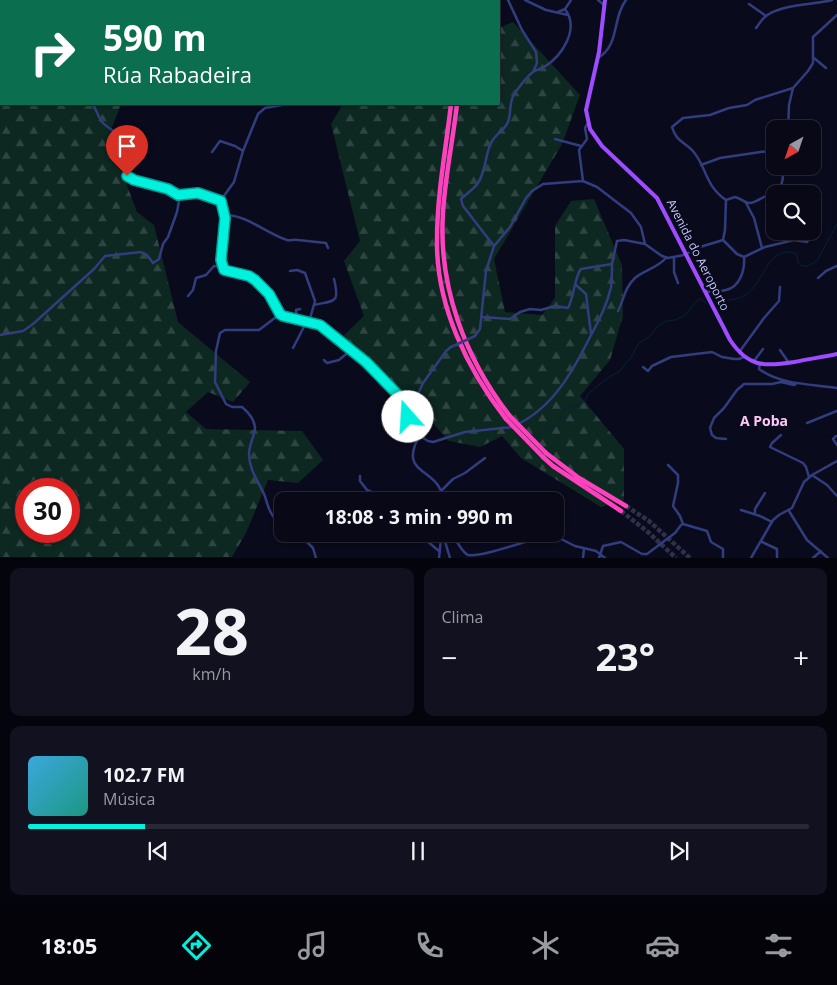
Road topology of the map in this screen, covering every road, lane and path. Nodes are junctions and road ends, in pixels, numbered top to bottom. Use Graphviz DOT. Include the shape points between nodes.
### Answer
graph roads {
  1 [pos="508,0"];
  2 [pos="525,0"];
  3 [pos="571,0"];
  4 [pos="598,0"];
  5 [pos="605,0"];
  6 [pos="626,0"];
  7 [pos="832,0"];
  8 [pos="814,2"];
  9 [pos="749,4"];
  10 [pos="605,6"];
  11 [pos="565,9"];
  12 [pos="556,12"];
  13 [pos="837,15"];
  14 [pos="569,16"];
  15 [pos="766,16"];
  16 [pos="756,28"];
  17 [pos="598,58"];
  18 [pos="814,58"];
  19 [pos="826,68"];
  20 [pos="533,72"];
  21 [pos="793,88"];
  22 [pos="93,105"];
  23 [pos="451,105"];
  24 [pos="457,105"];
  25 [pos="267,106"];
  26 [pos="788,120"];
  27 [pos="588,123"];
  28 [pos="555,139"];
  29 [pos="581,146"];
  30 [pos="243,151"];
  31 [pos="766,151"];
  32 [pos="212,152"];
  33 [pos="700,165"];
  34 [pos="784,175"];
  35 [pos="583,181"];
  36 [pos="180,195"];
  37 [pos="726,200"];
  38 [pos="221,201"];
  39 [pos="746,203"];
  40 [pos="224,215"];
  41 [pos="723,240"];
  42 [pos="794,240"];
  43 [pos="794,240"];
  44 [pos="809,240"];
  45 [pos="645,244"];
  46 [pos="494,246"];
  47 [pos="328,248"];
  48 [pos="762,248"];
  49 [pos="686,254"];
  50 [pos="674,257"];
  51 [pos="744,257"];
  52 [pos="666,258"];
  53 [pos="612,264"];
  54 [pos="837,266"];
  55 [pos="222,268"];
  56 [pos="290,271"];
  57 [pos="818,278"];
  58 [pos="334,279"];
  59 [pos="678,283"];
  60 [pos="576,285"];
  61 [pos="780,287"];
  62 [pos="706,292"];
  63 [pos="188,296"];
  64 [pos="314,305"];
  65 [pos="300,309"];
  66 [pos="618,311"];
  67 [pos="280,314"];
  68 [pos="482,317"];
  69 [pos="297,320"];
  70 [pos="308,321"];
  71 [pos="592,335"];
  72 [pos="0,336"];
  73 [pos="293,348"];
  74 [pos="763,349"];
  75 [pos="351,350"];
  76 [pos="780,350"];
  77 [pos="739,352"];
  78 [pos="837,354"];
  79 [pos="744,357"];
  80 [pos="324,360"];
  81 [pos="753,362"];
  82 [pos="789,363"];
  83 [pos="760,364"];
  84 [pos="643,367"];
  85 [pos="796,382"];
  86 [pos="837,388"];
  87 [pos="402,399"];
  88 [pos="415,401"];
  89 [pos="400,403"];
  90 [pos="393,406"];
  91 [pos="837,411"];
  92 [pos="508,417"];
  93 [pos="807,423"];
  94 [pos="402,429"];
  95 [pos="781,435"];
  96 [pos="420,436"];
  97 [pos="836,436"];
  98 [pos="726,440"];
  99 [pos="837,445"];
  100 [pos="545,455"];
  101 [pos="485,458"];
  102 [pos="837,461"];
  103 [pos="668,465"];
  104 [pos="812,475"];
  105 [pos="360,476"];
  106 [pos="809,477"];
  107 [pos="441,491"];
  108 [pos="371,492"];
  109 [pos="765,493"];
  110 [pos="837,496"];
  111 [pos="626,506"];
  112 [pos="741,510"];
  113 [pos="621,511"];
  114 [pos="789,511"];
  115 [pos="755,514"];
  116 [pos="274,518"];
  117 [pos="772,522"];
  118 [pos="683,524"];
  119 [pos="564,540"];
  120 [pos="307,542"];
  121 [pos="428,542"];
  122 [pos="442,542"];
  123 [pos="444,542"];
  124 [pos="456,542"];
  125 [pos="529,542"];
  126 [pos="762,542"];
  127 [pos="584,549"];
  128 [pos="821,551"];
  129 [pos="440,552"];
  130 [pos="600,553"];
  131 [pos="722,557"];
  132 [pos="316,558"];
  133 [pos="439,558"];
  134 [pos="450,558"];
  135 [pos="583,558"];
  136 [pos="599,558"];
  137 [pos="605,558"];
  138 [pos="751,558"];
  139 [pos="777,558"];
  140 [pos="813,558"];
  141 [pos="828,558"];
  1 -- 20 [label="street" via="536,52"];
  2 -- 12 [label="street"];
  3 -- 11 [label="street"];
  4 -- 10 [label="street"];
  5 -- 10 [label="main road, Avenida do Aeroporto"];
  6 -- 17 [label="street" via="619,12 614,41"];
  7 -- 8 [label="street"];
  8 -- 15 [label="street"];
  9 -- 15 [label="street"];
  10 -- 17 [label="main road, Avenida do Aeroporto"];
  11 -- 12 [label="street"];
  11 -- 14 [label="street"];
  12 -- 14 [label="street"];
  13 -- 18 [label="street" via="813,37"];
  14 -- 20 [label="street" via="571,30 566,43 545,67"];
  15 -- 16 [label="street"];
  17 -- 27 [label="main road, Avenida do Aeroporto" via="586,105"];
  18 -- 19 [label="street"];
  18 -- 21 [label="street" via="808,72"];
  20 -- 46 [label="street" via="510,102 509,121 491,143 481,177 461,199"];
  21 -- 26 [label="street"];
  21 -- 33 [label="street" via="747,105 684,118 675,123 672,127 676,137 692,150"];
  22 -- 36 [label="street" via="103,123 126,143 129,153 127,176"];
  23 -- 92 [label="highway" via="438,213 438,272 462,348 488,395"];
  24 -- 92 [label="highway" via="443,214 445,271 467,345"];
  25 -- 30 [label="street" via="258,114"];
  27 -- 29 [label="street" via="585,128 587,139"];
  27 -- 49 [label="main road, Avenida do Aeroporto" via="598,143 655,195"];
  28 -- 29 [label="street"];
  29 -- 35 [label="street" via="579,160"];
  30 -- 32 [label="street" via="220,141"];
  30 -- 38 [label="street" via="232,185"];
  31 -- 33 [label="street" via="720,158"];
  33 -- 37 [label="street" via="708,181"];
  34 -- 39 [label="street" via="780,188"];
  35 -- 45 [label="street" via="597,187 631,213 641,227"];
  35 -- 46 [label="street" via="543,184 532,190 510,227"];
  36 -- 38 [label="street" via="198,193"];
  36 -- 72 [label="street" via="177,212 156,263 141,252 105,256 33,324 23,331"];
  37 -- 39 [label="street" via="735,197"];
  37 -- 41 [label="street"];
  38 -- 40 [label="street"];
  39 -- 48 [label="street" via="754,218"];
  40 -- 47 [label="street" via="236,216 288,240 326,243"];
  40 -- 55 [label="street"];
  41 -- 49 [label="street"];
  41 -- 51 [label="street"];
  42 -- 48 [label="street"];
  43 -- 44 [label="street"];
  45 -- 52 [label="street"];
  45 -- 53 [label="street" via="617,241"];
  46 -- 68 [label="street" via="486,271"];
  48 -- 51 [label="street"];
  49 -- 50 [label="street"];
  49 -- 62 [label="main road, Avenida do Aeroporto"];
  50 -- 52 [label="street"];
  50 -- 59 [label="street"];
  51 -- 62 [label="street" via="737,284 725,291"];
  52 -- 66 [label="street" via="659,266 633,280"];
  53 -- 60 [label="street" via="581,269"];
  53 -- 71 [label="street" via="610,288"];
  54 -- 57 [label="street"];
  55 -- 63 [label="street" via="214,266 206,275 196,278"];
  55 -- 67 [label="street" via="255,280 269,294"];
  56 -- 64 [label="street" via="305,273"];
  58 -- 64 [label="street" via="336,299"];
  60 -- 68 [label="street" via="568,308 530,309 510,319"];
  60 -- 71 [label="street" via="586,294"];
  61 -- 77 [label="street" via="779,301"];
  62 -- 77 [label="main road, Avenida do Aeroporto"];
  64 -- 70 [label="street"];
  65 -- 69 [label="street" via="296,310"];
  67 -- 69 [label="street"];
  67 -- 116 [label="street" via="259,330 225,330 220,333 215,382 226,404 242,407 253,420 255,428 249,448 250,461"];
  68 -- 88 [label="street, bridge" via="475,336 446,351 422,383"];
  69 -- 70 [label="street"];
  70 -- 73 [label="street"];
  70 -- 75 [label="street" via="320,325"];
  71 -- 96 [label="street" via="564,384 522,422 510,428 465,432 433,442"];
  74 -- 81 [label="street"];
  75 -- 80 [label="street" via="339,360 329,363"];
  75 -- 87 [label="street"];
  76 -- 82 [label="street"];
  77 -- 79 [label="main road, Avenida do Aeroporto"];
  78 -- 82 [label="main road, Avenida do Aeroporto"];
  79 -- 81 [label="main road, Avenida do Aeroporto"];
  79 -- 84 [label="street" via="734,359 708,352 667,358 648,371"];
  81 -- 83 [label="main road, Avenida do Aeroporto"];
  82 -- 83 [label="main road, Avenida do Aeroporto"];
  83 -- 85 [label="street" via="759,369 770,377"];
  85 -- 86 [label="street"];
  85 -- 98 [label="street" via="748,383 740,387 714,418 710,428 712,435"];
  87 -- 88 [label="street"];
  87 -- 89 [label="street"];
  88 -- 96 [label="street" via="425,416"];
  89 -- 90 [label="street"];
  89 -- 94 [label="street" via="409,412"];
  91 -- 93 [label="street"];
  92 -- 100 [label="highway, bridge"];
  95 -- 106 [label="street" via="770,447 803,463"];
  96 -- 107 [label="street" via="414,448 414,461"];
  97 -- 99 [label="street" via="833,441"];
  100 -- 111 [label="highway"];
  100 -- 113 [label="highway" via="554,466"];
  101 -- 107 [label="street"];
  102 -- 104 [label="street"];
  103 -- 118 [label="street" via="678,475 674,507"];
  104 -- 106 [label="street"];
  104 -- 110 [label="street"];
  105 -- 108 [label="street" via="360,481"];
  106 -- 114 [label="street"];
  109 -- 115 [label="street"];
  112 -- 115 [label="street"];
  114 -- 117 [label="street"];
  114 -- 128 [label="street" via="807,540"];
  115 -- 117 [label="street"];
  117 -- 126 [label="street"];
  118 -- 130 [label="street" via="647,554 622,542 603,546"];
  118 -- 131 [label="street" via="707,531 711,542 723,549"];
  119 -- 127 [label="street"];
  120 -- 132 [label="street"];
  121 -- 129 [label="street"];
  122 -- 129 [label="street"];
  123 -- 134 [label="street"];
  124 -- 125 [label="street" via="466,554 475,557"];
  126 -- 138 [label="street"];
  126 -- 139 [label="street" via="777,549"];
  127 -- 130 [label="street"];
  127 -- 135 [label="street"];
  128 -- 140 [label="street"];
  128 -- 141 [label="street"];
  129 -- 133 [label="street"];
  130 -- 136 [label="street"];
  130 -- 137 [label="street"];
}
